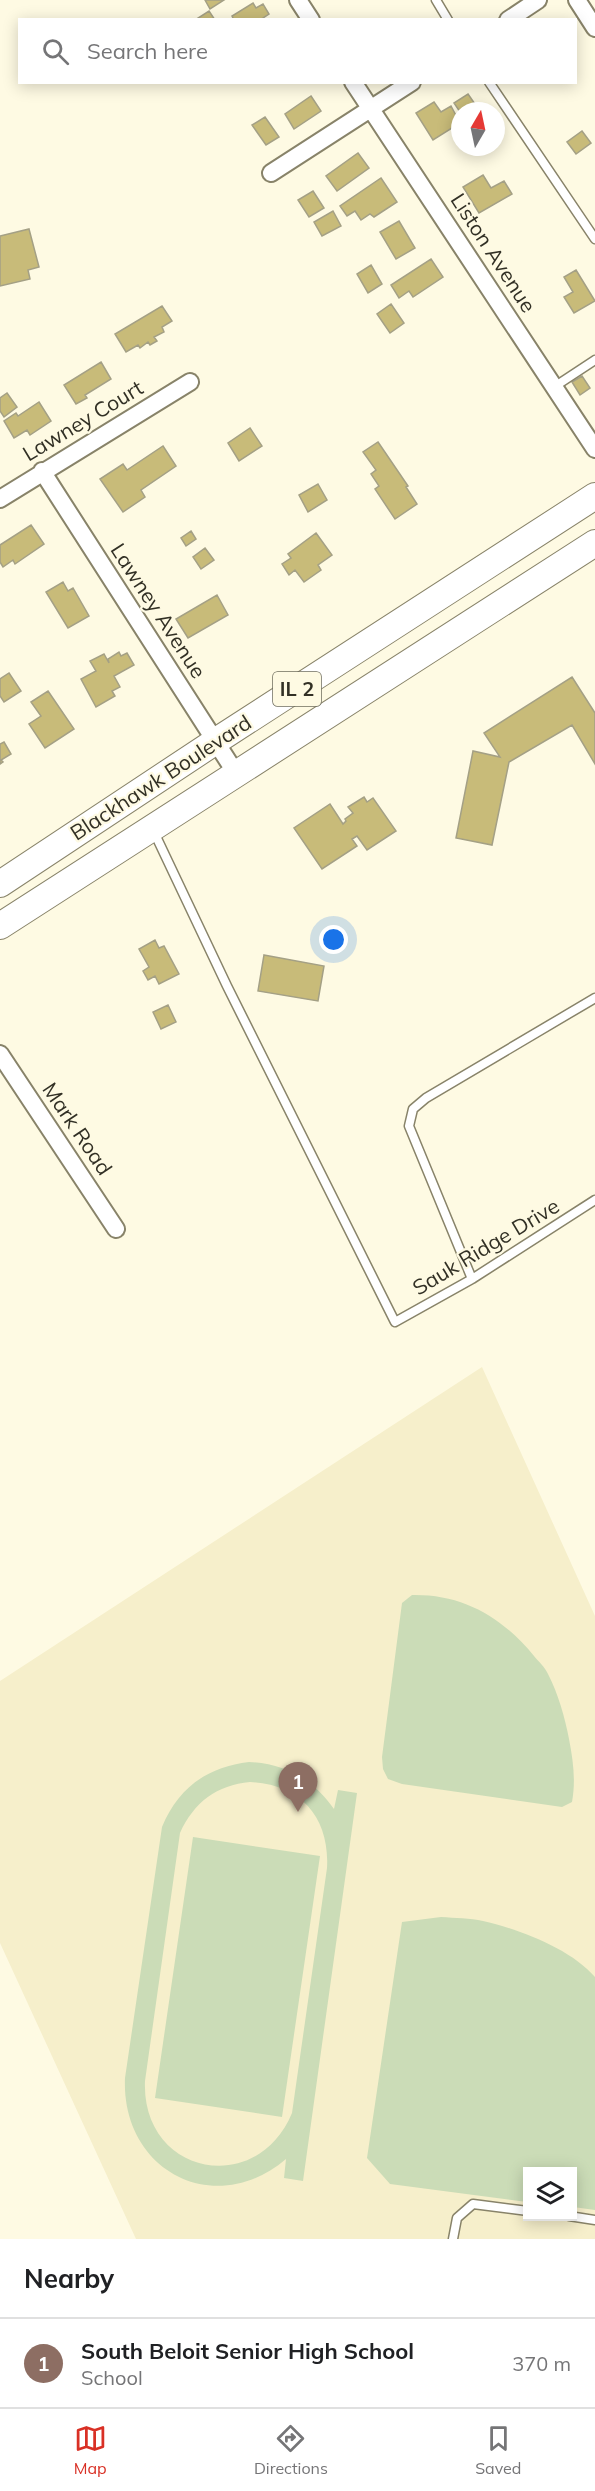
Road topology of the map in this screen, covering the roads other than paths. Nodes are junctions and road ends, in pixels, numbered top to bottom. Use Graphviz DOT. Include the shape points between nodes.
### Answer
graph roads {
  1 [pos="298,0"];
  2 [pos="436,0"];
  3 [pos="538,0"];
  4 [pos="577,0"];
  5 [pos="310,18"];
  6 [pos="447,18"];
  7 [pos="511,18"];
  8 [pos="595,28"];
  9 [pos="354,84"];
  10 [pos="409,84"];
  11 [pos="490,84"];
  12 [pos="371,109"];
  13 [pos="271,173"];
  14 [pos="595,239"];
  15 [pos="595,360"];
  16 [pos="190,382"];
  17 [pos="554,387"];
  18 [pos="595,449"];
  19 [pos="42,471"];
  20 [pos="595,496"];
  21 [pos="0,499"];
  22 [pos="595,543"];
  23 [pos="216,741"];
  24 [pos="237,775"];
  25 [pos="152,828"];
  26 [pos="0,884"];
  27 [pos="0,926"];
  28 [pos="595,998"];
  29 [pos="0,1054"];
  30 [pos="595,1200"];
  31 [pos="116,1228"];
  32 [pos="472,1279"];
  33 [pos="523,2210"];
  34 [pos="577,2218"];
  35 [pos="595,2220"];
  36 [pos="453,2239"];
  1 -- 5 [label="street"];
  2 -- 6 [label="lane"];
  3 -- 7 [label="street"];
  4 -- 8 [label="street"];
  9 -- 12 [label="street, Liston Avenue"];
  10 -- 12 [label="street"];
  11 -- 14 [label="lane"];
  12 -- 13 [label="street"];
  12 -- 17 [label="street, Liston Avenue"];
  15 -- 17 [label="lane"];
  16 -- 19 [label="street, Lawney Court"];
  17 -- 18 [label="street, Liston Avenue"];
  19 -- 21 [label="street, Lawney Court"];
  19 -- 23 [label="street, Lawney Avenue"];
  20 -- 23 [label="main road, Blackhawk Boulevard / IL 2"];
  22 -- 24 [label="main road, Blackhawk Boulevard / IL 2"];
  23 -- 24 [label="street, Lawney Avenue"];
  23 -- 26 [label="main road, Blackhawk Boulevard / IL 2"];
  24 -- 25 [label="main road, Blackhawk Boulevard / IL 2"];
  25 -- 27 [label="main road, Blackhawk Boulevard / IL 2"];
  25 -- 32 [label="lane, Sauk Ridge Drive" via="395,1322"];
  28 -- 32 [label="lane" via="413,1109 409,1126"];
  29 -- 31 [label="street, Mark Road"];
  30 -- 32 [label="lane, Sauk Ridge Drive"];
  33 -- 36 [label="lane" via="473,2204 457,2218"];
  34 -- 35 [label="lane"];
}
